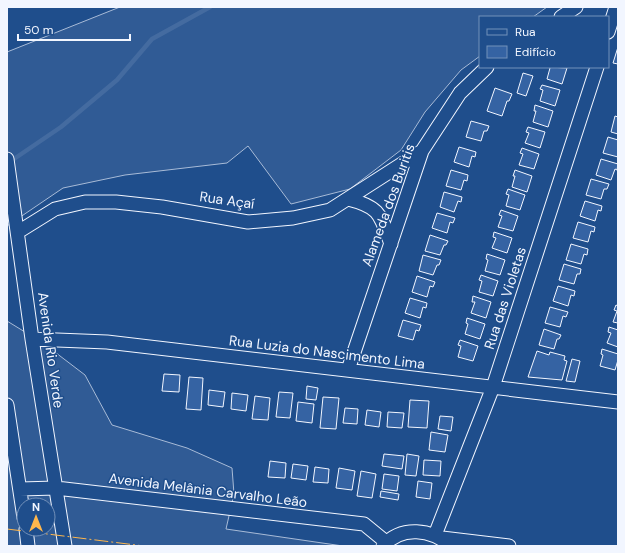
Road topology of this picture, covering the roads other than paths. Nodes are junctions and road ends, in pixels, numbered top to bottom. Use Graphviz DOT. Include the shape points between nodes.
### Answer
graph roads {
  1 [pos="616,7"];
  2 [pos="609,29"];
  3 [pos="486,68"];
  4 [pos="597,68"];
  5 [pos="422,152"];
  6 [pos="7,159"];
  7 [pos="348,199"];
  8 [pos="18,232"];
  9 [pos="391,244"];
  10 [pos="32,339"];
  11 [pos="348,370"];
  12 [pos="493,387"];
  13 [pos="618,402"];
  14 [pos="7,405"];
  15 [pos="56,488"];
  16 [pos="20,489"];
  17 [pos="21,497"];
  18 [pos="443,540"];
  19 [pos="385,544"];
  20 [pos="65,546"];
  21 [pos="509,546"];
  1 -- 2 [label="street"];
  3 -- 5 [label="street, Alameda dos Buritis" via="460,93"];
  4 -- 12 [label="street, Rua das Violetas"];
  5 -- 7 [label="street, Rua Açaí"];
  5 -- 9 [label="street, Alameda dos Buritis"];
  6 -- 8 [label="street, Avenida Rio Verde"];
  7 -- 8 [label="street, Rua Açaí" via="330,210 300,217 248,222 162,207 116,202 85,202 55,209"];
  7 -- 9 [label="street" via="365,203 380,215"];
  8 -- 10 [label="street, Avenida Rio Verde"];
  9 -- 11 [label="street, Alameda dos Buritis"];
  10 -- 11 [label="street, Rua Luzia do Nascimento Lima" via="108,342"];
  10 -- 15 [label="street, Avenida Rio Verde"];
  11 -- 12 [label="street, Rua Luzia do Nascimento Lima"];
  12 -- 13 [label="street, Rua Luzia do Nascimento Lima"];
  12 -- 18 [label="street, Rua das Violetas"];
  14 -- 16 [label="street"];
  15 -- 16 [label="street, Avenida Melânia Carvalho Leão"];
  15 -- 19 [label="street, Avenida Melânia Carvalho Leão" via="364,524"];
  15 -- 20 [label="street, Avenida Rio Verde"];
  16 -- 17 [label="street"];
  18 -- 19 [label="street" via="428,532 413,531 399,535"];
  18 -- 21 [label="street"];
}
